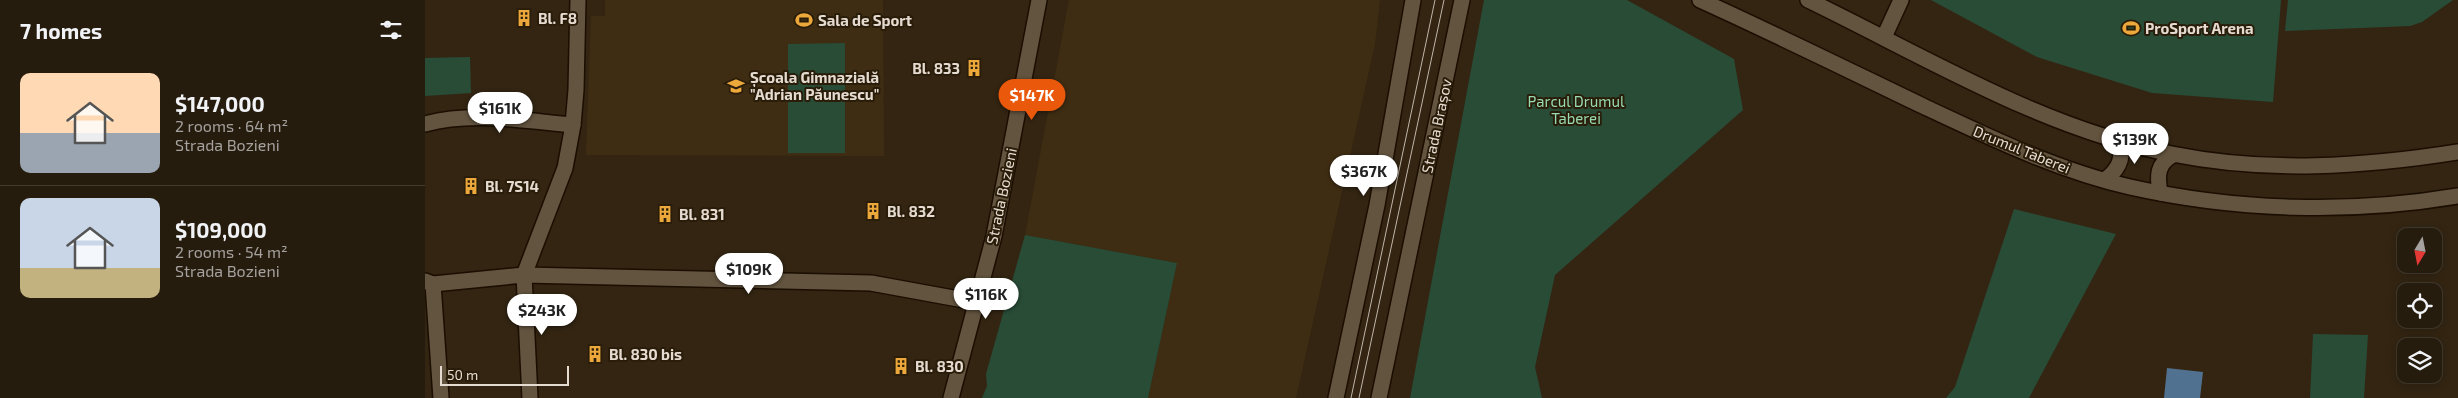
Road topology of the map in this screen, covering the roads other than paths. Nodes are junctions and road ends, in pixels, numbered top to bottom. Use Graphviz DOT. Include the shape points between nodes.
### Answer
graph roads {
  1 [pos="578,0"];
  2 [pos="1039,0"];
  3 [pos="1413,0"];
  4 [pos="1462,0"];
  5 [pos="1700,0"];
  6 [pos="1808,0"];
  7 [pos="1901,0"];
  8 [pos="1884,36"];
  9 [pos="425,124"];
  10 [pos="573,125"];
  11 [pos="2116,140"];
  12 [pos="2458,152"];
  13 [pos="2173,154"];
  14 [pos="2105,180"];
  15 [pos="2160,192"];
  16 [pos="2458,196"];
  17 [pos="524,276"];
  18 [pos="429,282"];
  19 [pos="975,302"];
  20 [pos="441,398"];
  21 [pos="530,398"];
  22 [pos="951,398"];
  23 [pos="1336,398"];
  24 [pos="1379,398"];
  1 -- 10 [label="main road"];
  2 -- 19 [label="main road, Strada Bozieni" via="994,236"];
  3 -- 23 [label="main road" via="1377,205"];
  4 -- 24 [label="main road, Strada Brașov"];
  5 -- 14 [label="main road, Drumul Taberei" via="1989,137"];
  6 -- 8 [label="main road"];
  7 -- 8 [label="main road"];
  8 -- 11 [label="main road" via="1968,80 2047,115"];
  9 -- 10 [label="main road" via="445,118 480,118"];
  10 -- 17 [label="main road" via="565,168"];
  11 -- 13 [label="main road"];
  11 -- 14 [label="main road" via="2121,155 2119,165"];
  12 -- 13 [label="main road" via="2396,161 2295,166"];
  13 -- 15 [label="main road" via="2160,167"];
  14 -- 15 [label="main road, Drumul Taberei"];
  15 -- 16 [label="main road, Drumul Taberei" via="2226,202 2301,207 2402,204"];
  17 -- 18 [label="main road"];
  17 -- 19 [label="main road" via="871,283"];
  17 -- 21 [label="main road"];
  18 -- 20 [label="main road"];
  19 -- 22 [label="main road, Strada Bozieni"];
}
